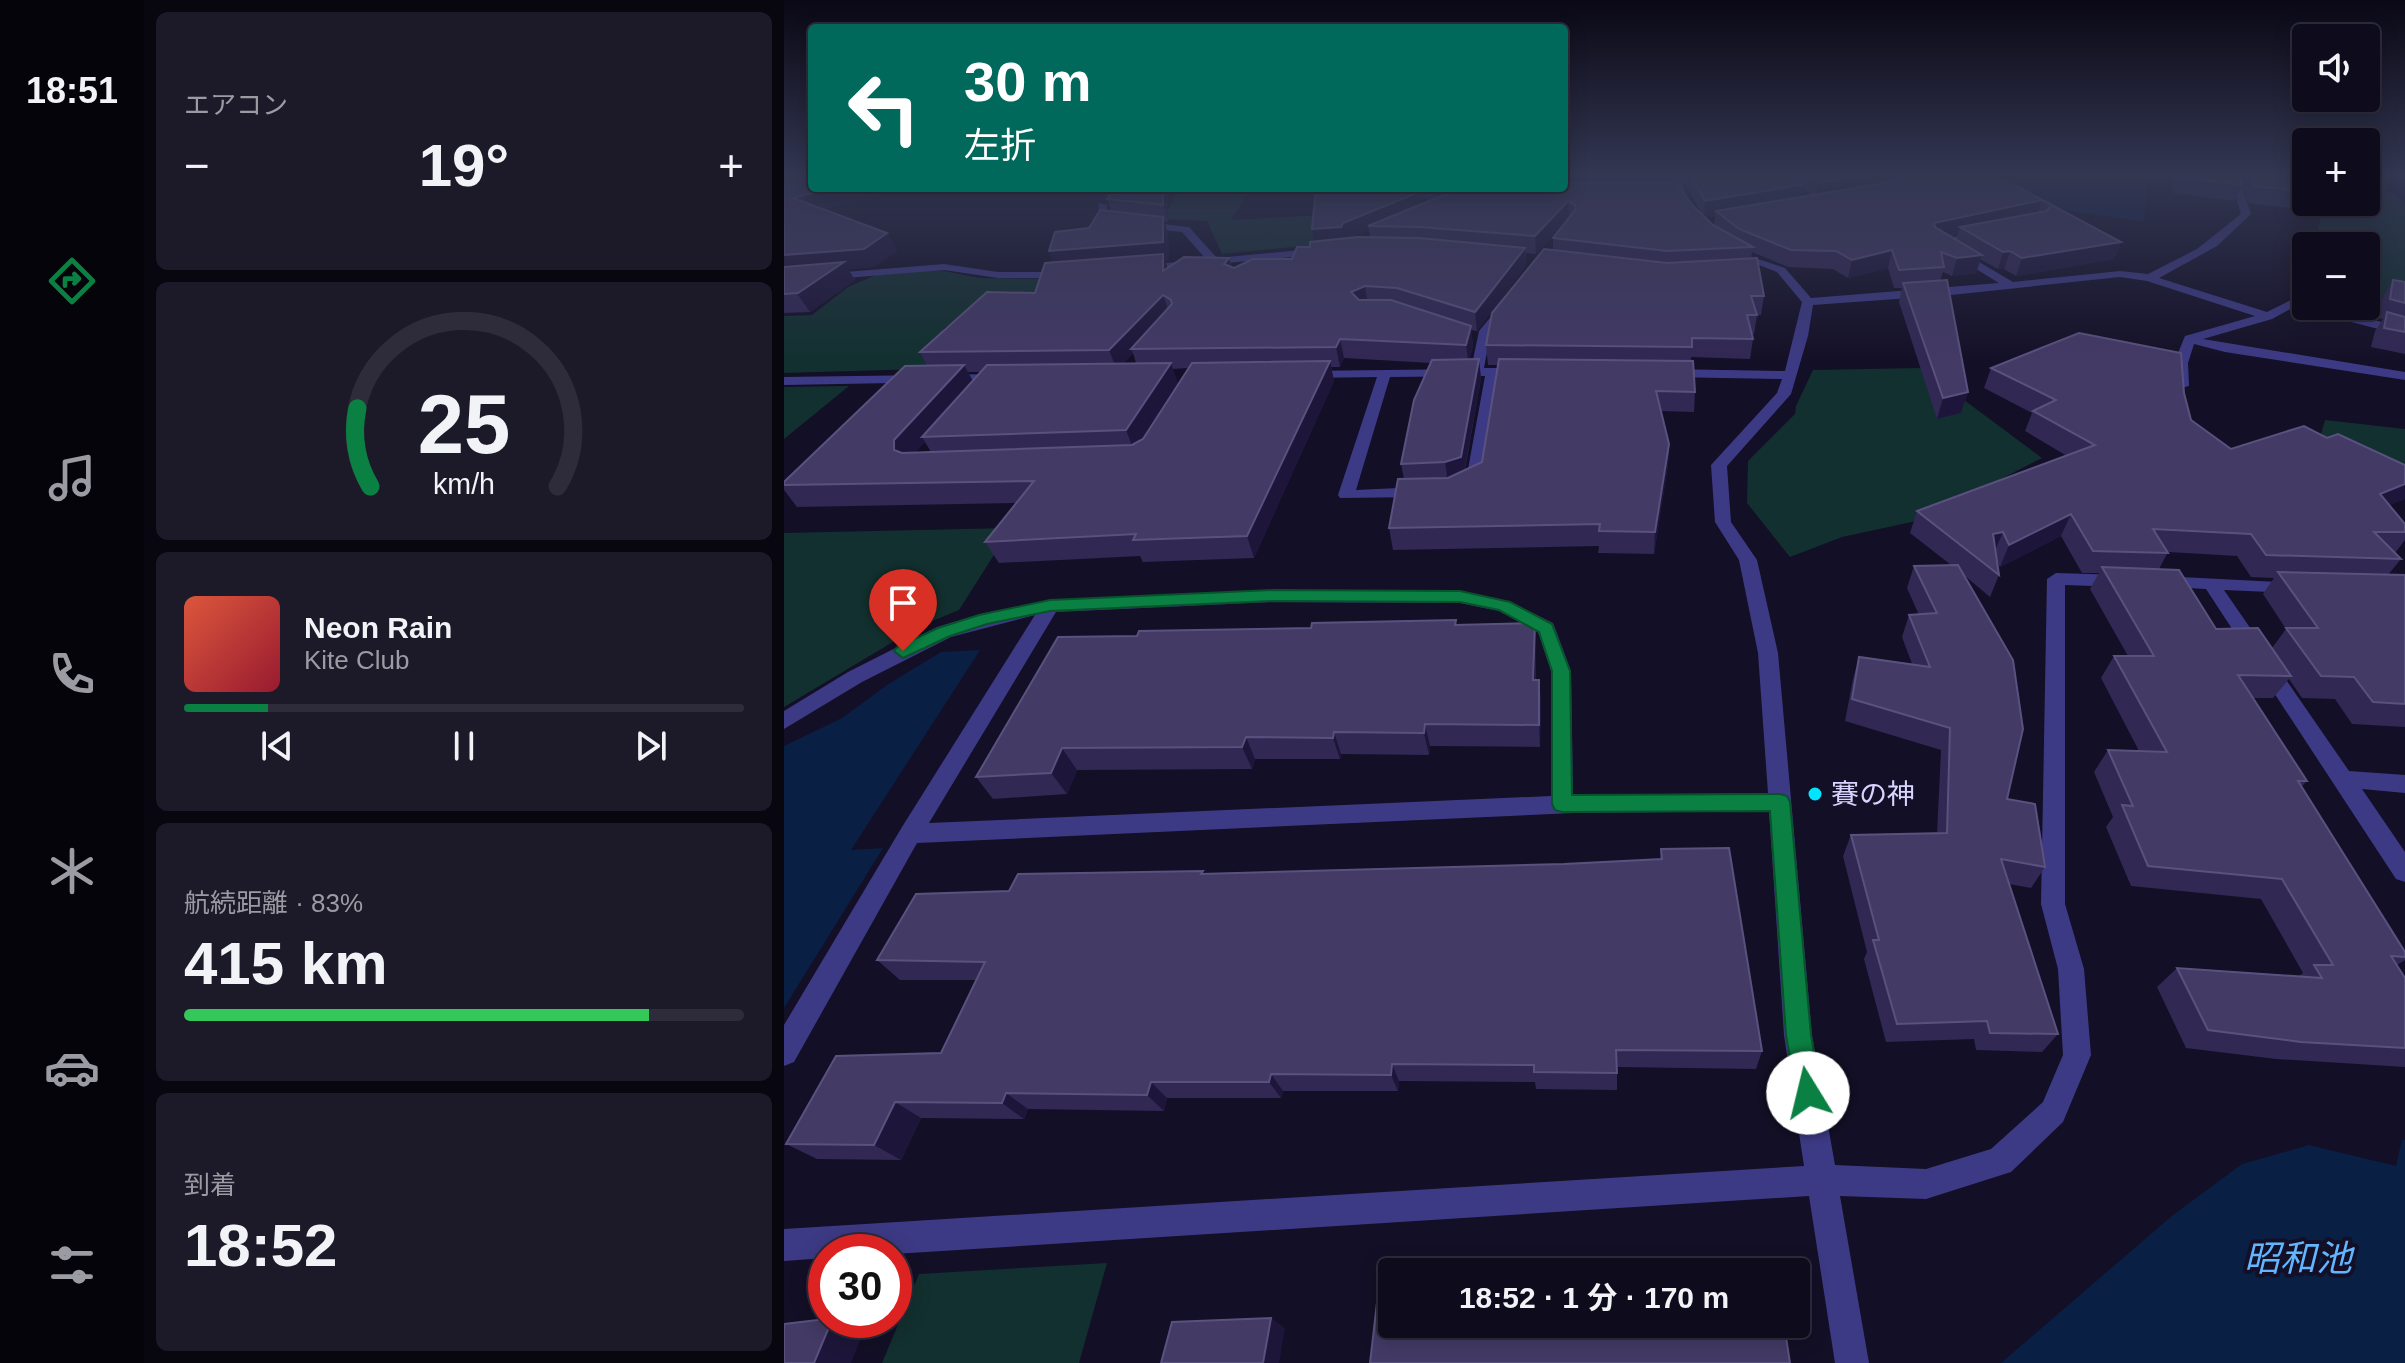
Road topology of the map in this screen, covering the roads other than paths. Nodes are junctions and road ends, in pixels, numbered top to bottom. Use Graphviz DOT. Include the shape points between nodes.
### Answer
graph roads {
  1 [pos="1192,237"];
  2 [pos="1965,237"];
  3 [pos="2224,237"];
  4 [pos="1721,242"];
  5 [pos="1338,250"];
  6 [pos="1214,261"];
  7 [pos="1122,270"];
  8 [pos="1781,270"];
  9 [pos="1752,271"];
  10 [pos="1077,274"];
  11 [pos="2149,278"];
  12 [pos="784,280"];
  13 [pos="2010,285"];
  14 [pos="1514,296"];
  15 [pos="1808,302"];
  16 [pos="2268,316"];
  17 [pos="2405,332"];
  18 [pos="1468,336"];
  19 [pos="2189,339"];
  20 [pos="1483,341"];
  21 [pos="1485,372"];
  22 [pos="1539,372"];
  23 [pos="1385,373"];
  24 [pos="1649,373"];
  25 [pos="1289,374"];
  26 [pos="1790,375"];
  27 [pos="2405,376"];
  28 [pos="1020,378"];
  29 [pos="784,381"];
  30 [pos="2183,400"];
  31 [pos="2211,584"];
  32 [pos="2316,587"];
  33 [pos="1050,606"];
  34 [pos="784,721"];
  35 [pos="2343,779"];
  36 [pos="2405,784"];
  37 [pos="1780,802"];
  38 [pos="1573,804"];
  39 [pos="910,834"];
  40 [pos="2405,872"];
  41 [pos="784,1052"];
  42 [pos="1821,1180"];
  43 [pos="784,1245"];
  44 [pos="1852,1363"];
  1 -- 6 [label="street"];
  2 -- 13 [label="street" via="1937,242"];
  3 -- 11 [label="street" via="2198,256"];
  4 -- 8 [label="street"];
  5 -- 6 [label="street" via="1258,262"];
  6 -- 7 [label="street"];
  8 -- 9 [label="street"];
  8 -- 15 [label="street"];
  10 -- 12 [label="street" via="998,275 944,267"];
  11 -- 13 [label="street" via="2094,275"];
  11 -- 16 [label="street"];
  13 -- 15 [label="street"];
  14 -- 20 [label="street" via="1485,331"];
  15 -- 26 [label="street"];
  16 -- 17 [label="street" via="2293,303"];
  16 -- 19 [label="street"];
  18 -- 20 [label="street"];
  19 -- 27 [label="street"];
  19 -- 30 [label="street" via="2181,363"];
  20 -- 21 [label="street"];
  21 -- 22 [label="street"];
  21 -- 23 [label="street"];
  21 -- 23 [label="street" via="1473,483 1443,491 1346,495"];
  23 -- 25 [label="street"];
  24 -- 26 [label="street"];
  26 -- 37 [label="street" via="1784,394 1719,465 1723,522 1748,560 1768,653"];
  28 -- 29 [label="street" via="987,384"];
  31 -- 32 [label="street"];
  31 -- 35 [label="street"];
  31 -- 42 [label="street" via="2056,579 2053,904 2071,969 2077,1055 2053,1112 2000,1161 1926,1184"];
  33 -- 34 [label="street" via="944,632"];
  33 -- 38 [label="street" via="1290,596 1460,597 1504,606 1546,628 1554,650 1561,671 1562,804"];
  33 -- 39 [label="street"];
  35 -- 36 [label="street"];
  35 -- 40 [label="street"];
  37 -- 38 [label="street"];
  37 -- 42 [label="street" via="1798,1035"];
  38 -- 39 [label="street"];
  39 -- 41 [label="street"];
  42 -- 43 [label="street"];
  42 -- 44 [label="street"];
}
